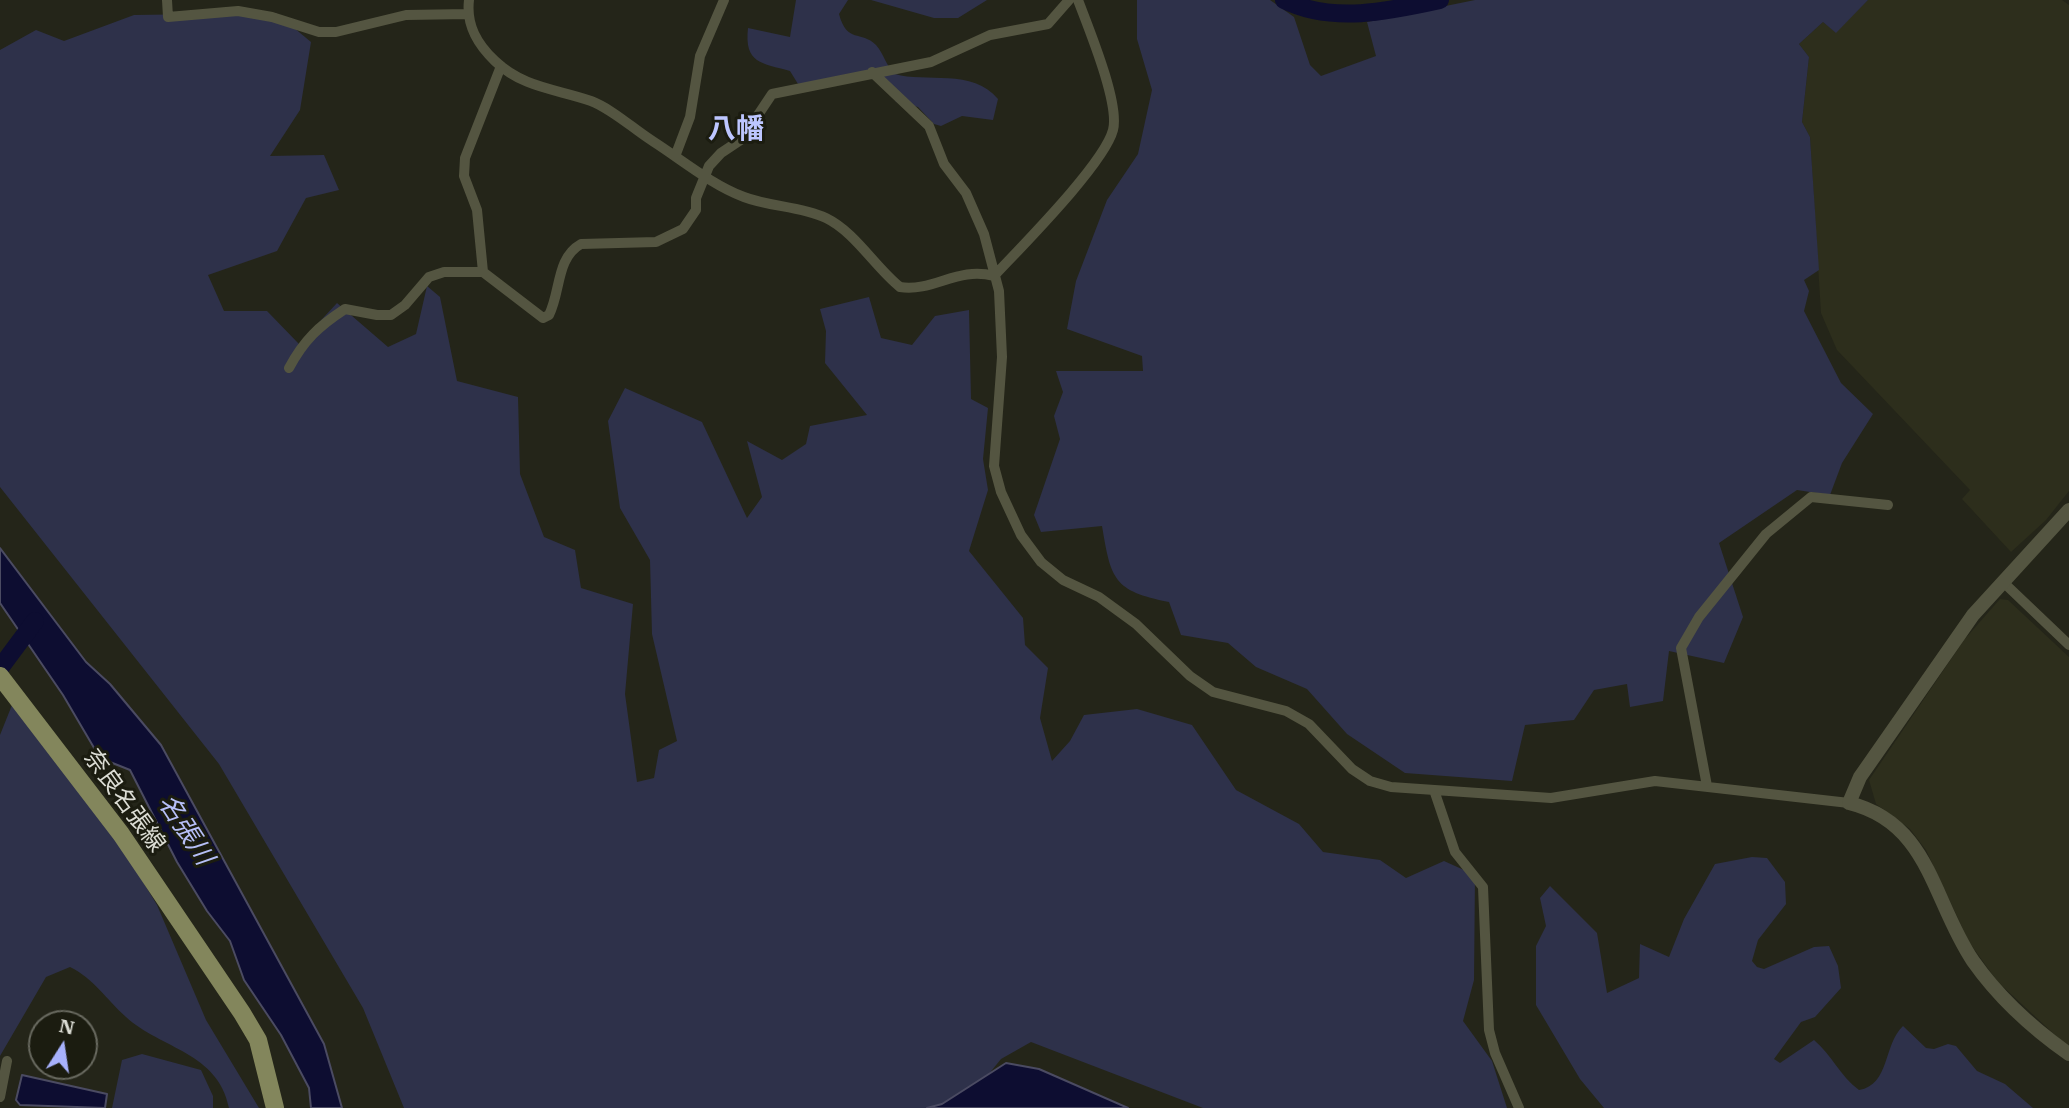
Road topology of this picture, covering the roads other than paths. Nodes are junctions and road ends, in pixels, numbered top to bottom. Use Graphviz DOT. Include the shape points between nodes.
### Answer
graph roads {
  1 [pos="167,0"];
  2 [pos="469,0"];
  3 [pos="724,0"];
  4 [pos="1069,0"];
  5 [pos="1077,0"];
  6 [pos="468,14"];
  7 [pos="501,66"];
  8 [pos="872,72"];
  9 [pos="676,154"];
  10 [pos="706,177"];
  11 [pos="483,272"];
  12 [pos="994,276"];
  13 [pos="289,368"];
  14 [pos="1888,505"];
  15 [pos="2069,510"];
  16 [pos="2002,582"];
  17 [pos="2069,645"];
  18 [pos="3,680"];
  19 [pos="1707,786"];
  20 [pos="1434,790"];
  21 [pos="1849,803"];
  22 [pos="2069,1054"];
  23 [pos="8,1061"];
  24 [pos="0,1097"];
  25 [pos="275,1108"];
  26 [pos="1519,1108"];
  1 -- 6 [label="street" via="168,17 238,11 319,32 406,15"];
  2 -- 6 [label="street"];
  3 -- 9 [label="street" via="700,56 690,117"];
  4 -- 8 [label="street" via="1048,24 990,35 931,62"];
  5 -- 12 [label="street" via="1101,63 1113,129 1064,199"];
  6 -- 7 [label="street" via="477,40"];
  7 -- 9 [label="street" via="532,86 593,102"];
  7 -- 11 [label="street" via="465,158 464,176 477,209"];
  8 -- 10 [label="street" via="772,94 753,126 709,166"];
  8 -- 12 [label="street" via="929,126 944,164 966,192 984,234"];
  9 -- 10 [label="street"];
  10 -- 11 [label="street" via="691,220 672,237 656,242 581,244 571,249 553,309 543,318"];
  10 -- 12 [label="street" via="745,197 828,219 900,287 929,285 977,271"];
  11 -- 13 [label="street" via="444,272 429,277 391,314 377,316 345,309 316,328"];
  12 -- 20 [label="street" via="999,291 1002,357 994,466 1021,535 1041,562 1136,624 1213,692 1286,711 1309,724 1352,769 1370,781"];
  14 -- 19 [label="street" via="1811,497 1766,534 1699,617 1681,648"];
  15 -- 16 [label="street"];
  16 -- 17 [label="street"];
  16 -- 21 [label="street" via="1973,615 1860,777"];
  18 -- 25 [label="main road, 奈良名張線" via="114,824 242,1013 258,1040"];
  19 -- 20 [label="street" via="1655,781 1551,798"];
  19 -- 21 [label="street"];
  20 -- 26 [label="street" via="1455,852 1483,887 1490,1035"];
  21 -- 22 [label="street" via="1878,813 1901,828 1917,849 1973,961 2014,1009"];
  23 -- 24 [label="street"];
}
